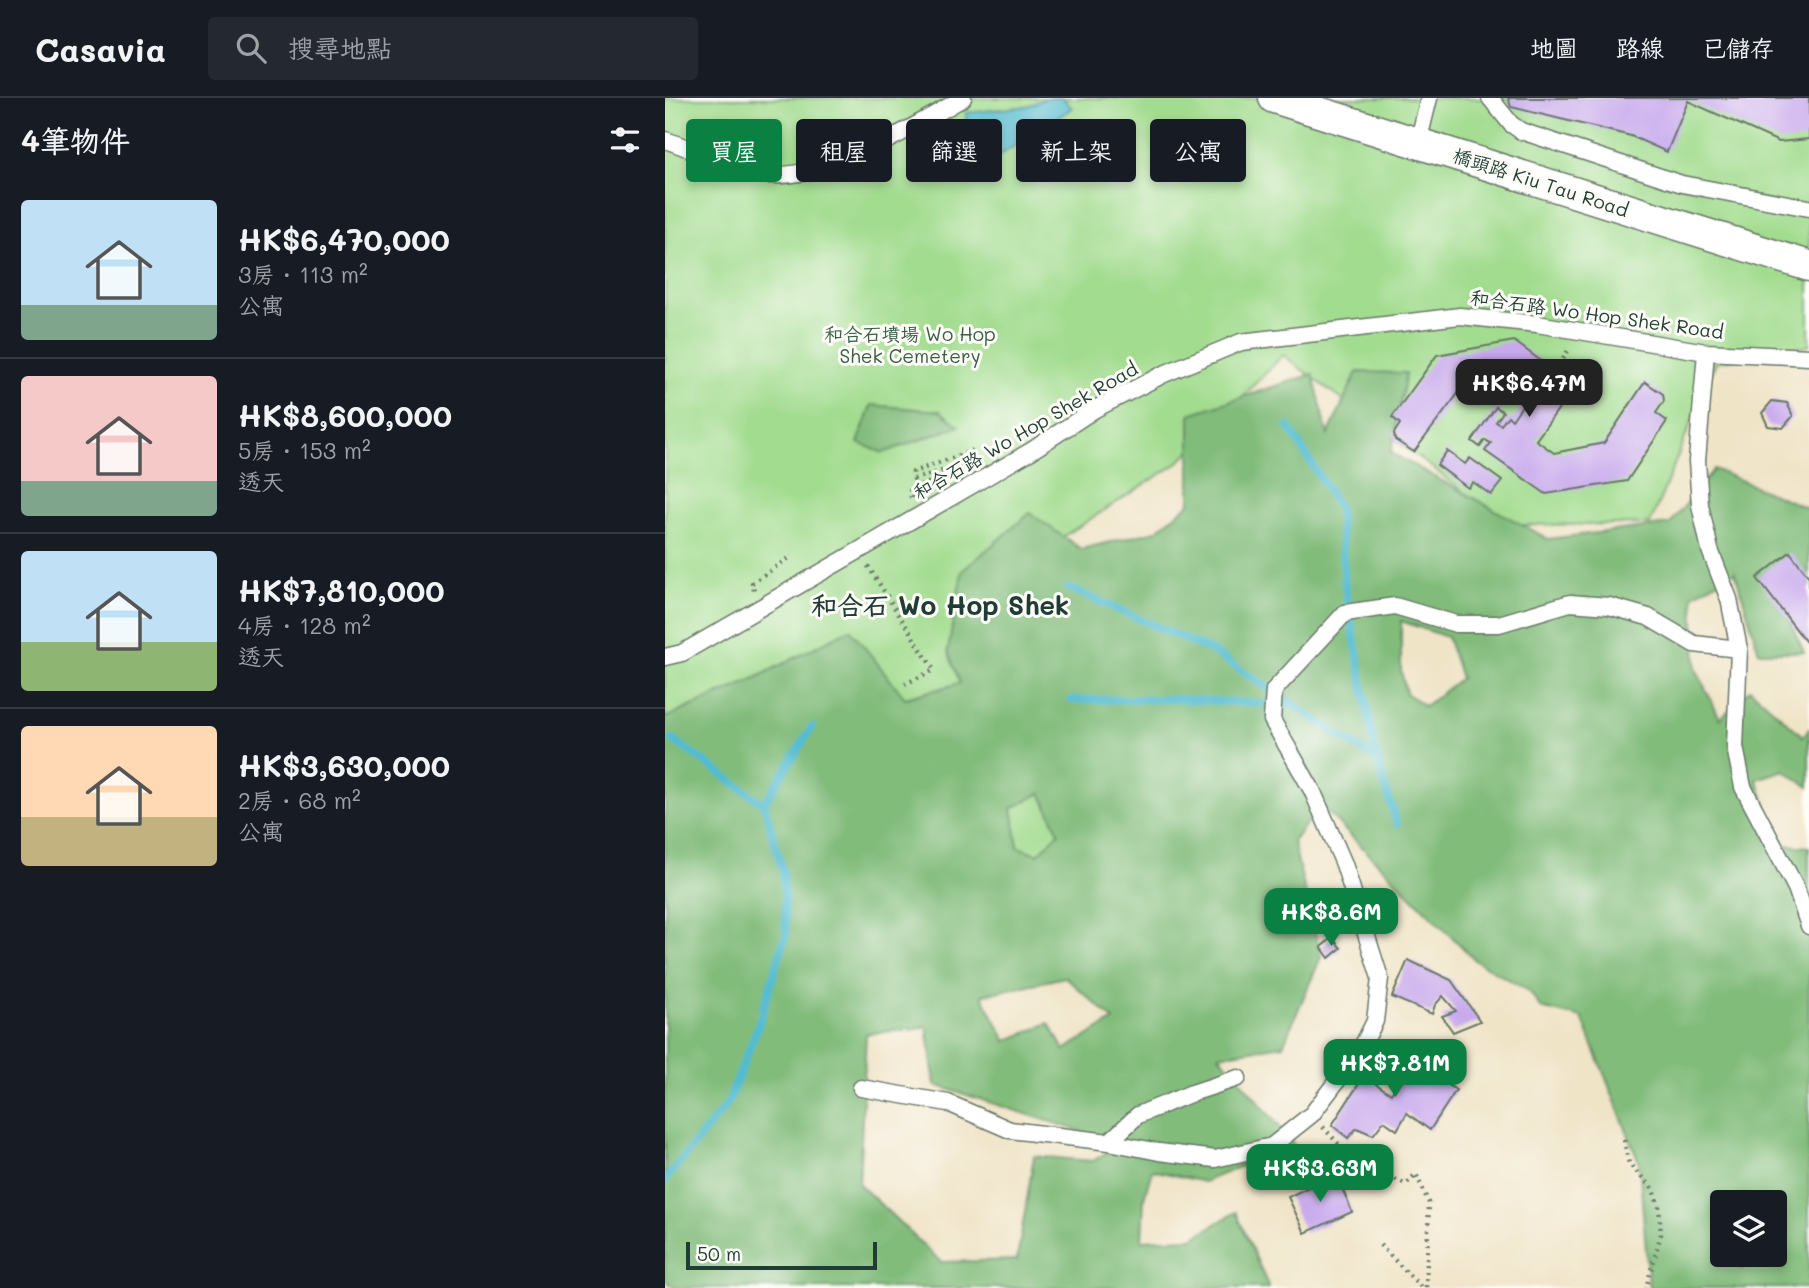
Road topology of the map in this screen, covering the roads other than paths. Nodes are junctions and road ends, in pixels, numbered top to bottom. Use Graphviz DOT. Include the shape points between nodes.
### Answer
graph roads {
  1 [pos="963,98"];
  2 [pos="1274,98"];
  3 [pos="1429,98"];
  4 [pos="1490,98"];
  5 [pos="665,140"];
  6 [pos="1418,143"];
  7 [pos="1809,208"];
  8 [pos="1809,266"];
  9 [pos="1706,352"];
  10 [pos="1809,357"];
  11 [pos="1739,649"];
  12 [pos="665,657"];
  13 [pos="1809,926"];
  14 [pos="1238,1078"];
  15 [pos="861,1088"];
  16 [pos="1109,1142"];
  1 -- 5 [label="lane" via="891,139 795,174 762,174 719,163"];
  2 -- 6 [label="street, 橋頭路 Kiu Tau Road"];
  3 -- 6 [label="lane"];
  4 -- 7 [label="lane" via="1521,131 1682,184"];
  6 -- 8 [label="street, 橋頭路 Kiu Tau Road"];
  9 -- 10 [label="lane, 和合石路 Wo Hop Shek Road"];
  9 -- 11 [label="lane" via="1697,461 1700,505"];
  9 -- 12 [label="lane, 和合石路 Wo Hop Shek Road" via="1460,316 1241,342 1095,409 1031,451 682,653"];
  11 -- 13 [label="lane" via="1735,747 1743,787 1796,888"];
  11 -- 16 [label="lane" via="1694,644 1648,617 1609,606 1570,603 1499,624 1456,624 1395,606 1345,613 1274,690 1272,720 1312,790 1344,864 1380,978 1375,1021 1312,1114 1272,1146 1215,1159"];
  14 -- 16 [label="lane" via="1138,1115"];
  15 -- 16 [label="lane" via="948,1103 1010,1130"];
}
